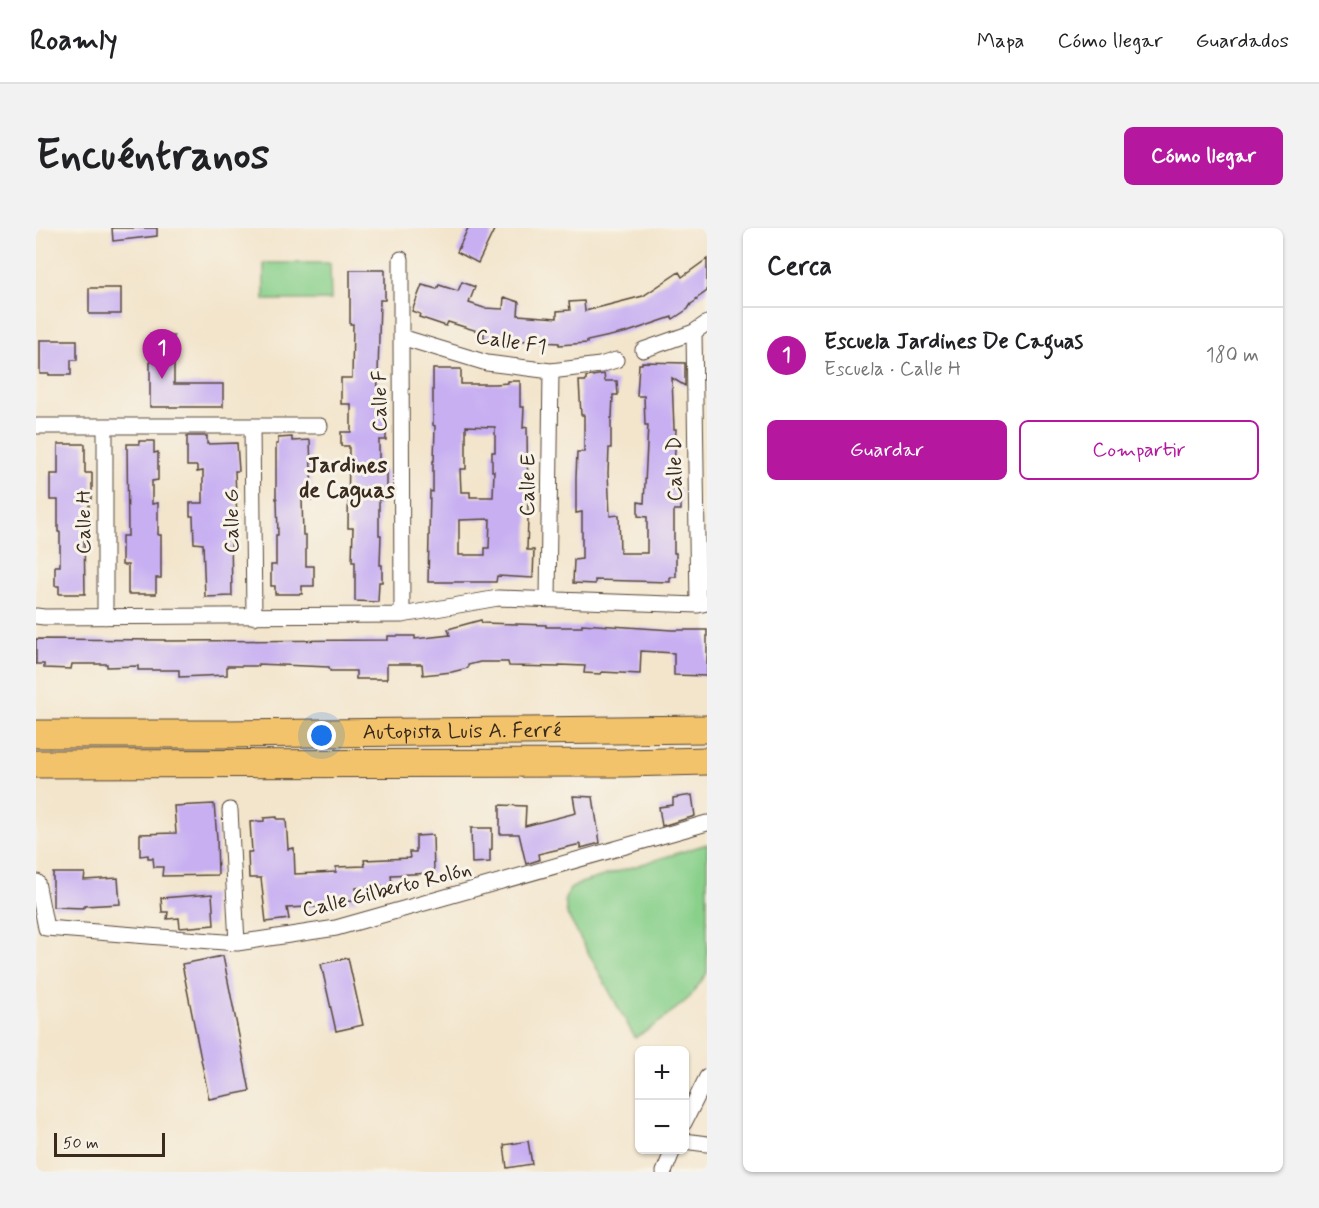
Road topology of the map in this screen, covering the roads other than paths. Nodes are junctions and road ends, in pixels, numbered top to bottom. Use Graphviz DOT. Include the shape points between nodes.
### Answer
graph roads {
  1 [pos="401,259"];
  2 [pos="707,323"];
  3 [pos="694,332"];
  4 [pos="400,338"];
  5 [pos="643,350"];
  6 [pos="616,360"];
  7 [pos="551,371"];
  8 [pos="37,426"];
  9 [pos="105,426"];
  10 [pos="252,426"];
  11 [pos="320,426"];
  12 [pos="548,600"];
  13 [pos="703,604"];
  14 [pos="402,615"];
  15 [pos="36,616"];
  16 [pos="105,617"];
  17 [pos="254,617"];
  18 [pos="699,727"];
  19 [pos="36,734"];
  20 [pos="707,761"];
  21 [pos="624,763"];
  22 [pos="36,764"];
  23 [pos="707,771"];
  24 [pos="230,810"];
  25 [pos="707,823"];
  26 [pos="37,882"];
  27 [pos="237,943"];
  28 [pos="707,1077"];
  29 [pos="689,1113"];
  30 [pos="689,1142"];
  31 [pos="707,1143"];
  32 [pos="671,1154"];
  33 [pos="664,1172"];
  1 -- 4 [label="street, Calle F"];
  2 -- 3 [label="street"];
  3 -- 5 [label="street"];
  3 -- 13 [label="street, Calle D"];
  4 -- 7 [label="street, Calle F1" via="487,363"];
  4 -- 14 [label="street, Calle F"];
  6 -- 7 [label="street, Calle F1"];
  7 -- 12 [label="street, Calle E"];
  8 -- 9 [label="street"];
  9 -- 10 [label="street"];
  9 -- 16 [label="street, Calle H"];
  10 -- 11 [label="street"];
  10 -- 17 [label="street, Calle G"];
  12 -- 13 [label="street"];
  12 -- 14 [label="street" via="498,598"];
  14 -- 17 [label="street"];
  15 -- 16 [label="street"];
  16 -- 17 [label="street"];
  18 -- 19 [label="highway, Autopista Luis A. Ferré"];
  20 -- 21 [label="highway, Autopista Luis A. Ferré"];
  21 -- 22 [label="highway, Autopista Luis A. Ferré"];
  21 -- 23 [label="highway"];
  24 -- 27 [label="street"];
  25 -- 27 [label="street, Calle Gilberto Rolón" via="336,928"];
  26 -- 27 [label="street, Calle Gilberto Rolón" via="45,928"];
  28 -- 29 [label="street"];
  30 -- 31 [label="street"];
  32 -- 33 [label="street"];
}
